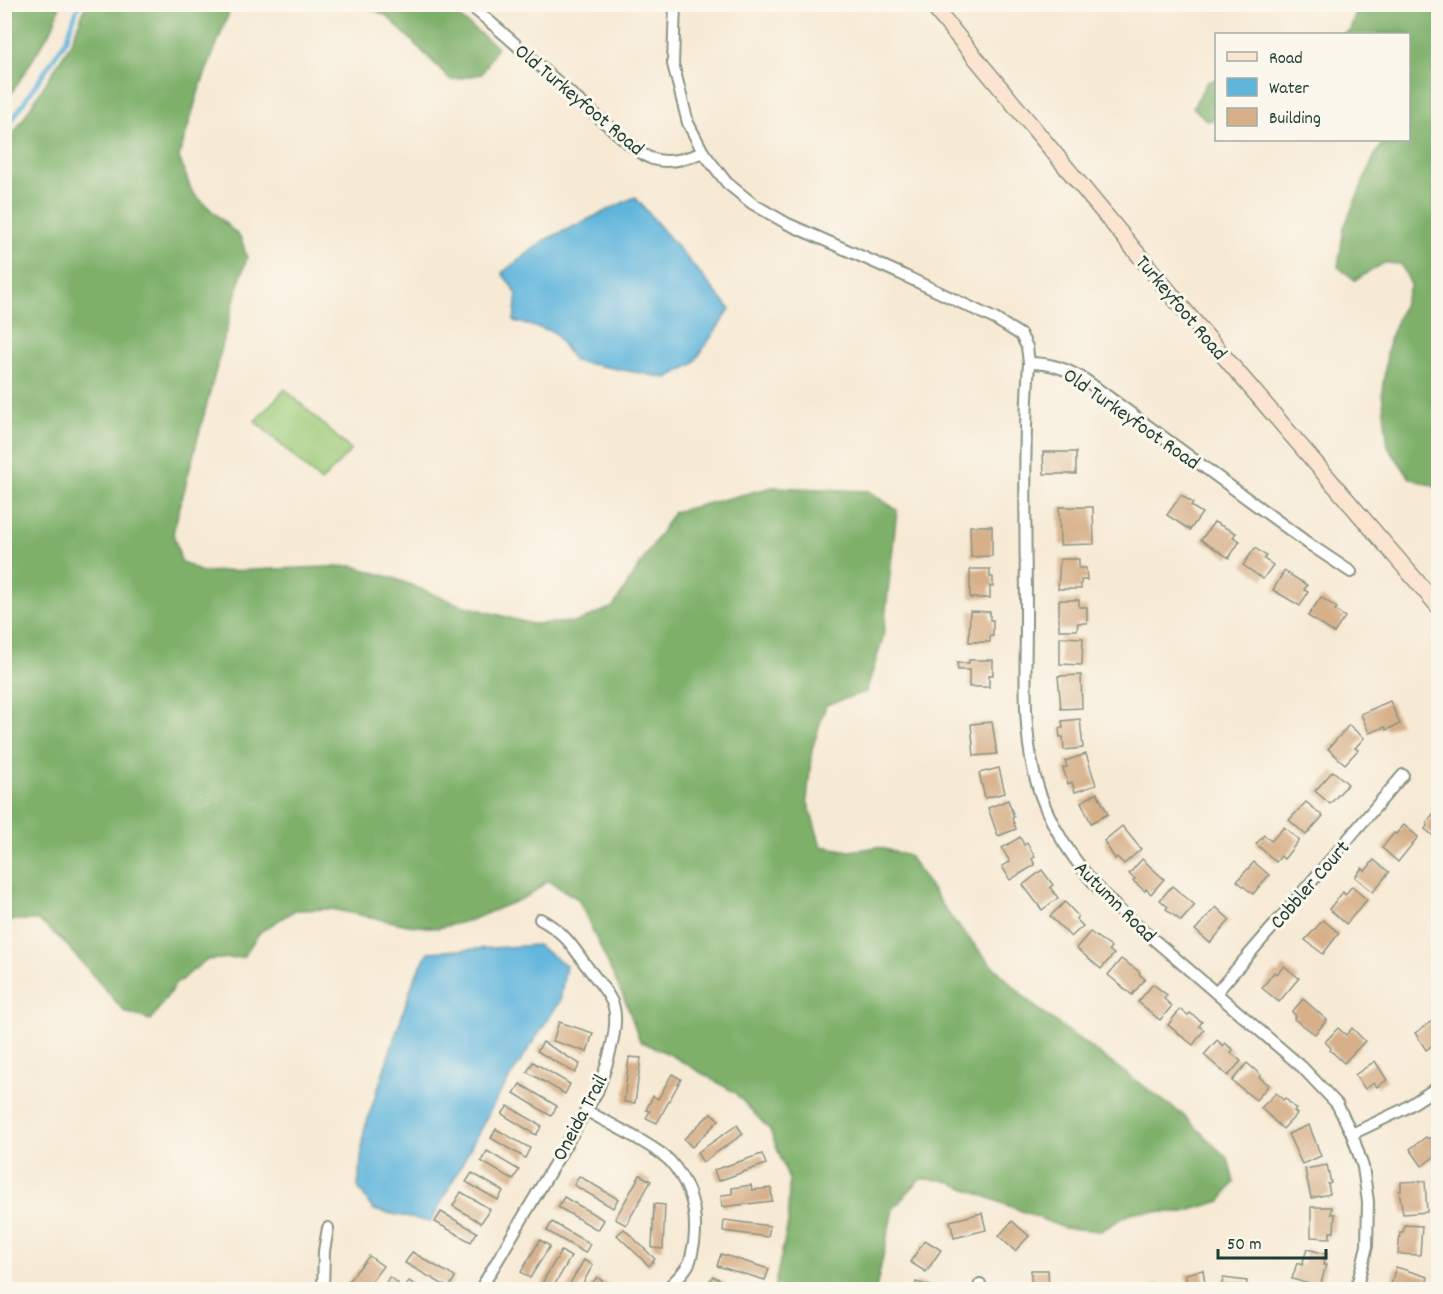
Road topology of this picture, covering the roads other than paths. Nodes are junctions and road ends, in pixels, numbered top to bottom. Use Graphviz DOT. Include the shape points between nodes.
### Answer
graph roads {
  1 [pos="468,4"];
  2 [pos="675,4"];
  3 [pos="931,4"];
  4 [pos="703,152"];
  5 [pos="1029,363"];
  6 [pos="1350,572"];
  7 [pos="1438,606"];
  8 [pos="1403,775"];
  9 [pos="540,919"];
  10 [pos="1216,993"];
  11 [pos="1438,1087"];
  12 [pos="587,1111"];
  13 [pos="1352,1134"];
  14 [pos="328,1228"];
  15 [pos="482,1286"];
  16 [pos="323,1290"];
  17 [pos="496,1290"];
  18 [pos="666,1290"];
  19 [pos="1356,1290"];
  1 -- 4 [label="street, Old Turkeyfoot Road" via="585,108 650,158 669,161"];
  2 -- 4 [label="street" via="673,64 688,123"];
  3 -- 7 [label="main road, Turkeyfoot Road" via="1185,311"];
  4 -- 5 [label="street" via="727,183 753,204 1021,335"];
  5 -- 6 [label="street, Old Turkeyfoot Road" via="1048,363 1084,379"];
  5 -- 10 [label="street, Autumn Road" via="1025,468 1027,722 1035,777 1051,819 1090,880"];
  8 -- 10 [label="street, Cobbler Court"];
  9 -- 12 [label="street, Oneida Trail" via="569,940 613,1003 614,1033 597,1092"];
  10 -- 13 [label="street, Autumn Road" via="1302,1067 1337,1104"];
  11 -- 13 [label="street"];
  12 -- 15 [label="street, Oneida Trail"];
  12 -- 18 [label="street" via="646,1144 669,1161 684,1181 697,1222 692,1255"];
  13 -- 19 [label="street, Autumn Road" via="1363,1167 1369,1222"];
  14 -- 16 [label="street"];
  15 -- 17 [label="street"];
}
